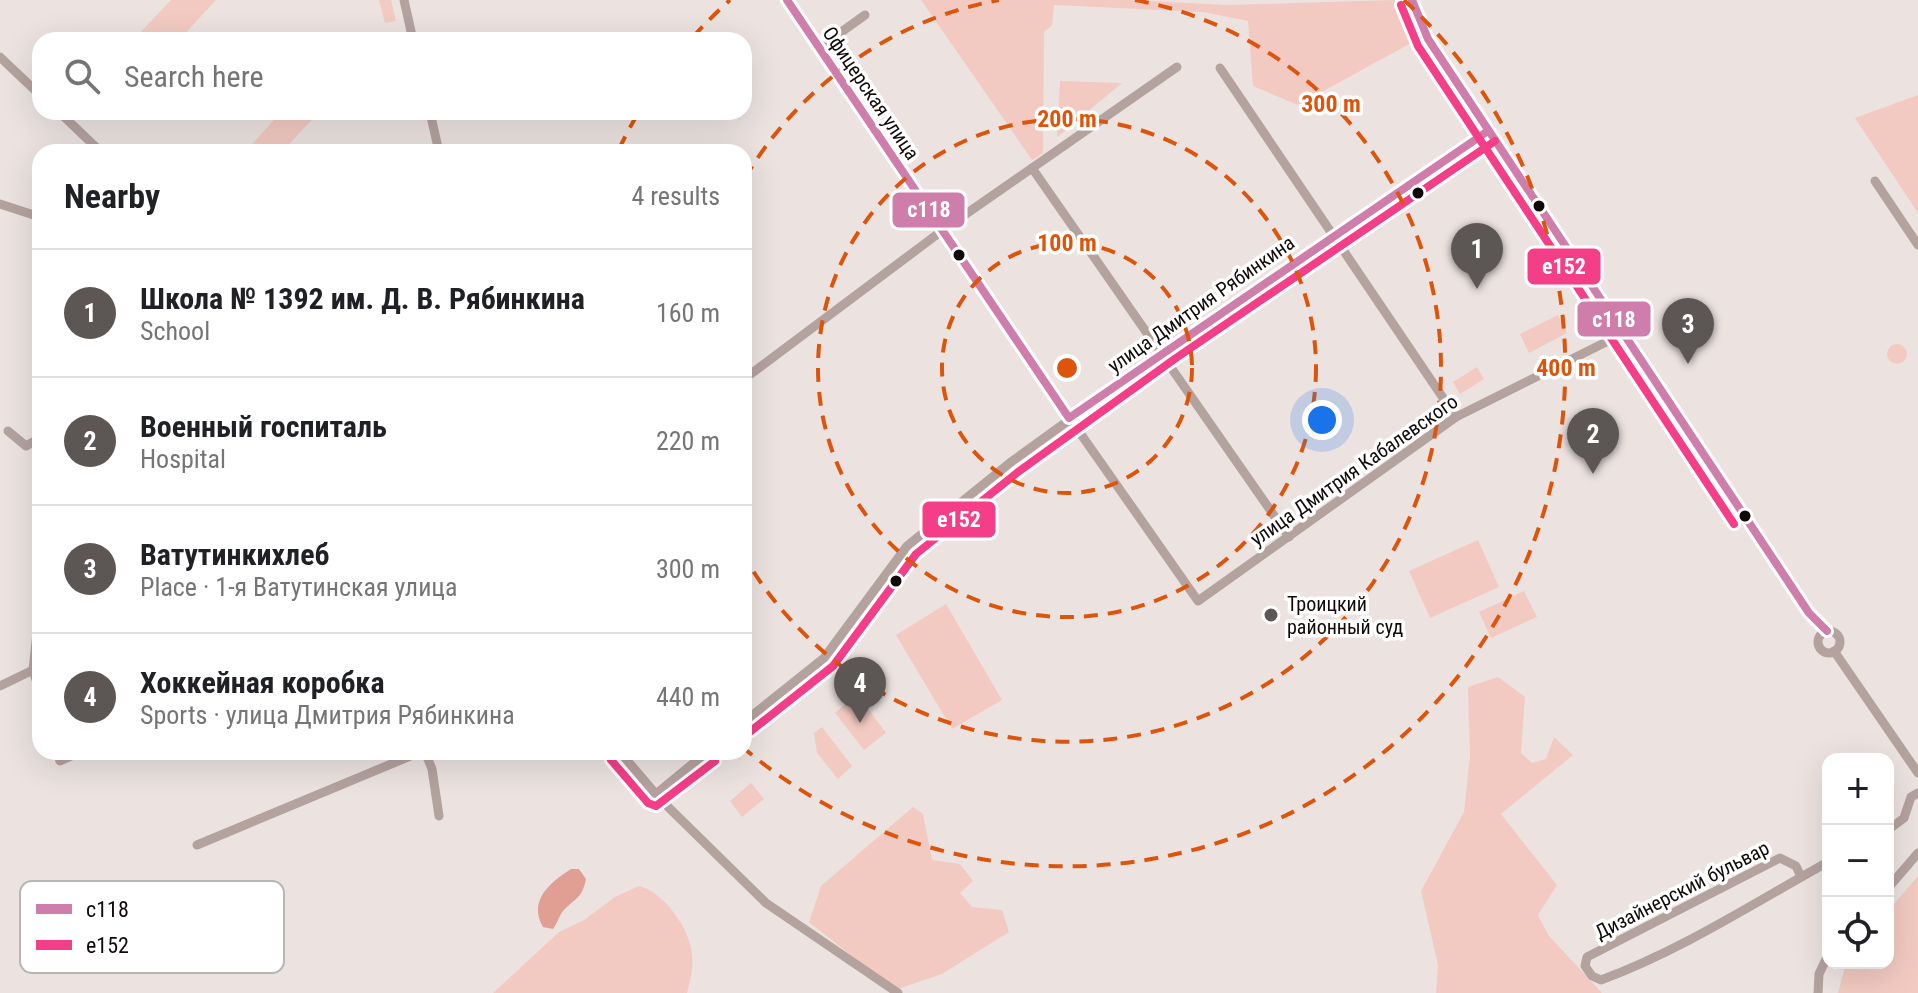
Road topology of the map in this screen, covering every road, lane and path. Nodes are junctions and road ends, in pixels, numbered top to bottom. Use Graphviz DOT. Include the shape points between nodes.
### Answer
graph roads {
  1 [pos="404,0"];
  2 [pos="787,0"];
  3 [pos="1412,0"];
  4 [pos="865,15"];
  5 [pos="411,32"];
  6 [pos="819,48"];
  7 [pos="0,57"];
  8 [pos="1177,67"];
  9 [pos="1220,68"];
  10 [pos="32,87"];
  11 [pos="67,120"];
  12 [pos="432,120"];
  13 [pos="1488,131"];
  14 [pos="93,144"];
  15 [pos="437,144"];
  16 [pos="1032,168"];
  17 [pos="1875,181"];
  18 [pos="0,204"];
  19 [pos="32,214"];
  20 [pos="943,230"];
  21 [pos="1331,236"];
  22 [pos="1918,245"];
  23 [pos="1622,334"];
  24 [pos="1161,354"];
  25 [pos="752,373"];
  26 [pos="1456,417"];
  27 [pos="1069,418"];
  28 [pos="8,431"];
  29 [pos="32,443"];
  30 [pos="1289,537"];
  31 [pos="1198,601"];
  32 [pos="1823,635"];
  33 [pos="1834,651"];
  34 [pos="32,671"];
  35 [pos="0,686"];
  36 [pos="752,716"];
  37 [pos="404,760"];
  38 [pos="427,760"];
  39 [pos="627,760"];
  40 [pos="697,760"];
  41 [pos="1918,773"];
  42 [pos="1918,793"];
  43 [pos="656,794"];
  44 [pos="439,816"];
  45 [pos="1894,826"];
  46 [pos="197,845"];
  47 [pos="1918,853"];
  48 [pos="1822,865"];
  49 [pos="1801,877"];
  50 [pos="1894,881"];
  51 [pos="1822,968"];
  52 [pos="898,993"];
  53 [pos="1818,993"];
  1 -- 5 [label="street"];
  2 -- 6 [label="street, Офицерская улица"];
  3 -- 13 [label="street" via="1428,39"];
  4 -- 6 [label="street"];
  6 -- 20 [label="street, Офицерская улица"];
  7 -- 10 [label="street"];
  8 -- 16 [label="street"];
  9 -- 21 [label="street"];
  11 -- 14 [label="street"];
  12 -- 15 [label="street"];
  13 -- 21 [label="street, улица Дмитрия Рябинкина"];
  13 -- 23 [label="street"];
  16 -- 20 [label="street"];
  16 -- 24 [label="street"];
  17 -- 22 [label="street"];
  18 -- 19 [label="street"];
  20 -- 25 [label="street"];
  20 -- 27 [label="street, Офицерская улица"];
  21 -- 24 [label="street, улица Дмитрия Рябинкина"];
  21 -- 26 [label="street"];
  23 -- 26 [label="street, улица Дмитрия Кабалевского"];
  23 -- 32 [label="street"];
  24 -- 27 [label="street, улица Дмитрия Рябинкина"];
  24 -- 30 [label="street"];
  26 -- 30 [label="street, улица Дмитрия Кабалевского"];
  27 -- 31 [label="street, Офицерская улица"];
  27 -- 36 [label="street, улица Дмитрия Рябинкина" via="907,546 824,658"];
  28 -- 29 [label="street" via="26,446"];
  30 -- 31 [label="street, улица Дмитрия Кабалевского"];
  32 -- 33 [label="street" via="1820,649"];
  32 -- 33 [label="street" via="1839,638"];
  33 -- 41 [label="street"];
  34 -- 35 [label="street"];
  37 -- 46 [label="street"];
  38 -- 44 [label="street"];
  39 -- 43 [label="street"];
  40 -- 43 [label="street"];
  42 -- 45 [label="street"];
  43 -- 52 [label="street" via="766,903"];
  47 -- 50 [label="street"];
  48 -- 49 [label="street, Дизайнерский бульвар"];
  49 -- 49 [label="street, Дизайнерский бульвар" via="1796,866 1780,858 1587,957 1585,966 1601,980 1633,968"];
  51 -- 53 [label="street"];
}
